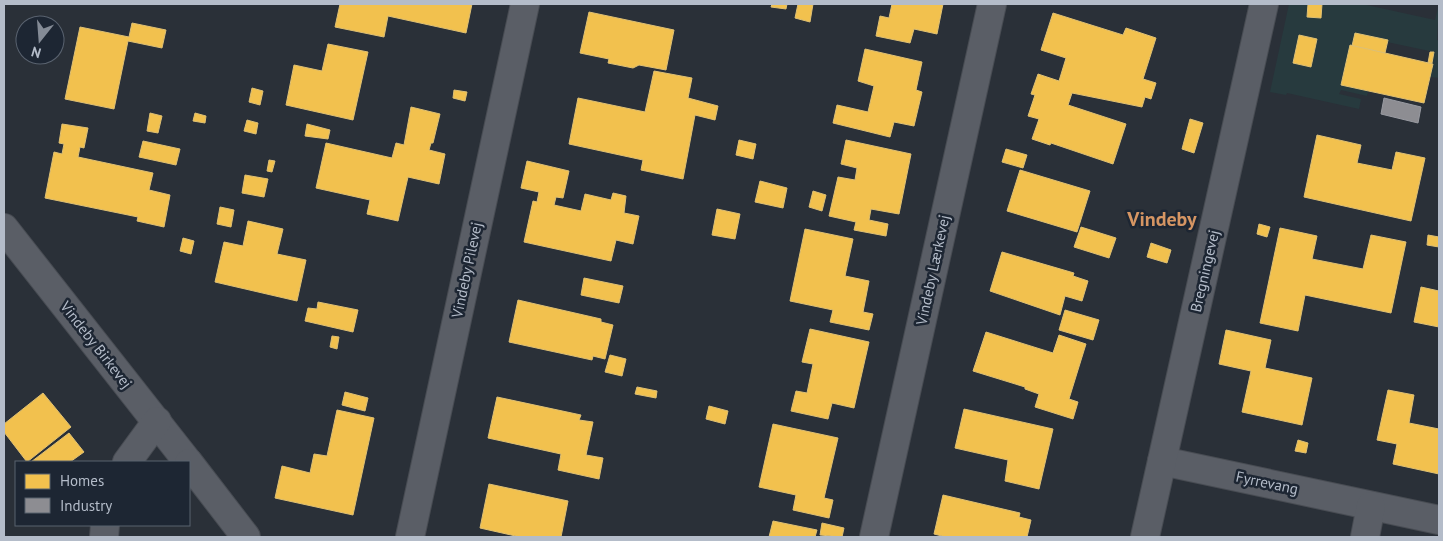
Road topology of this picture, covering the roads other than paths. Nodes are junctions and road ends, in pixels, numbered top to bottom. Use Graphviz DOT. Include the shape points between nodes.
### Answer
graph roads {
  1 [pos="524,4"];
  2 [pos="992,4"];
  3 [pos="1264,4"];
  4 [pos="4,228"];
  5 [pos="157,421"];
  6 [pos="128,461"];
  7 [pos="188,461"];
  8 [pos="1162,461"];
  9 [pos="190,463"];
  10 [pos="1371,506"];
  11 [pos="1439,520"];
  12 [pos="246,537"];
  13 [pos="410,537"];
  14 [pos="874,537"];
  15 [pos="1145,537"];
  16 [pos="1365,537"];
  1 -- 13 [label="street, Vindeby Pilevej"];
  2 -- 14 [label="street, Vindeby Lærkevej"];
  3 -- 8 [label="street, Bregningevej"];
  4 -- 5 [label="street, Vindeby Birkevej"];
  5 -- 6 [label="street"];
  5 -- 7 [label="street, Vindeby Birkevej"];
  8 -- 10 [label="street, Fyrrevang"];
  8 -- 15 [label="street, Bregningevej"];
  9 -- 12 [label="street, Vindeby Birkevej"];
  10 -- 11 [label="street, Fyrrevang"];
  10 -- 16 [label="street"];
}
